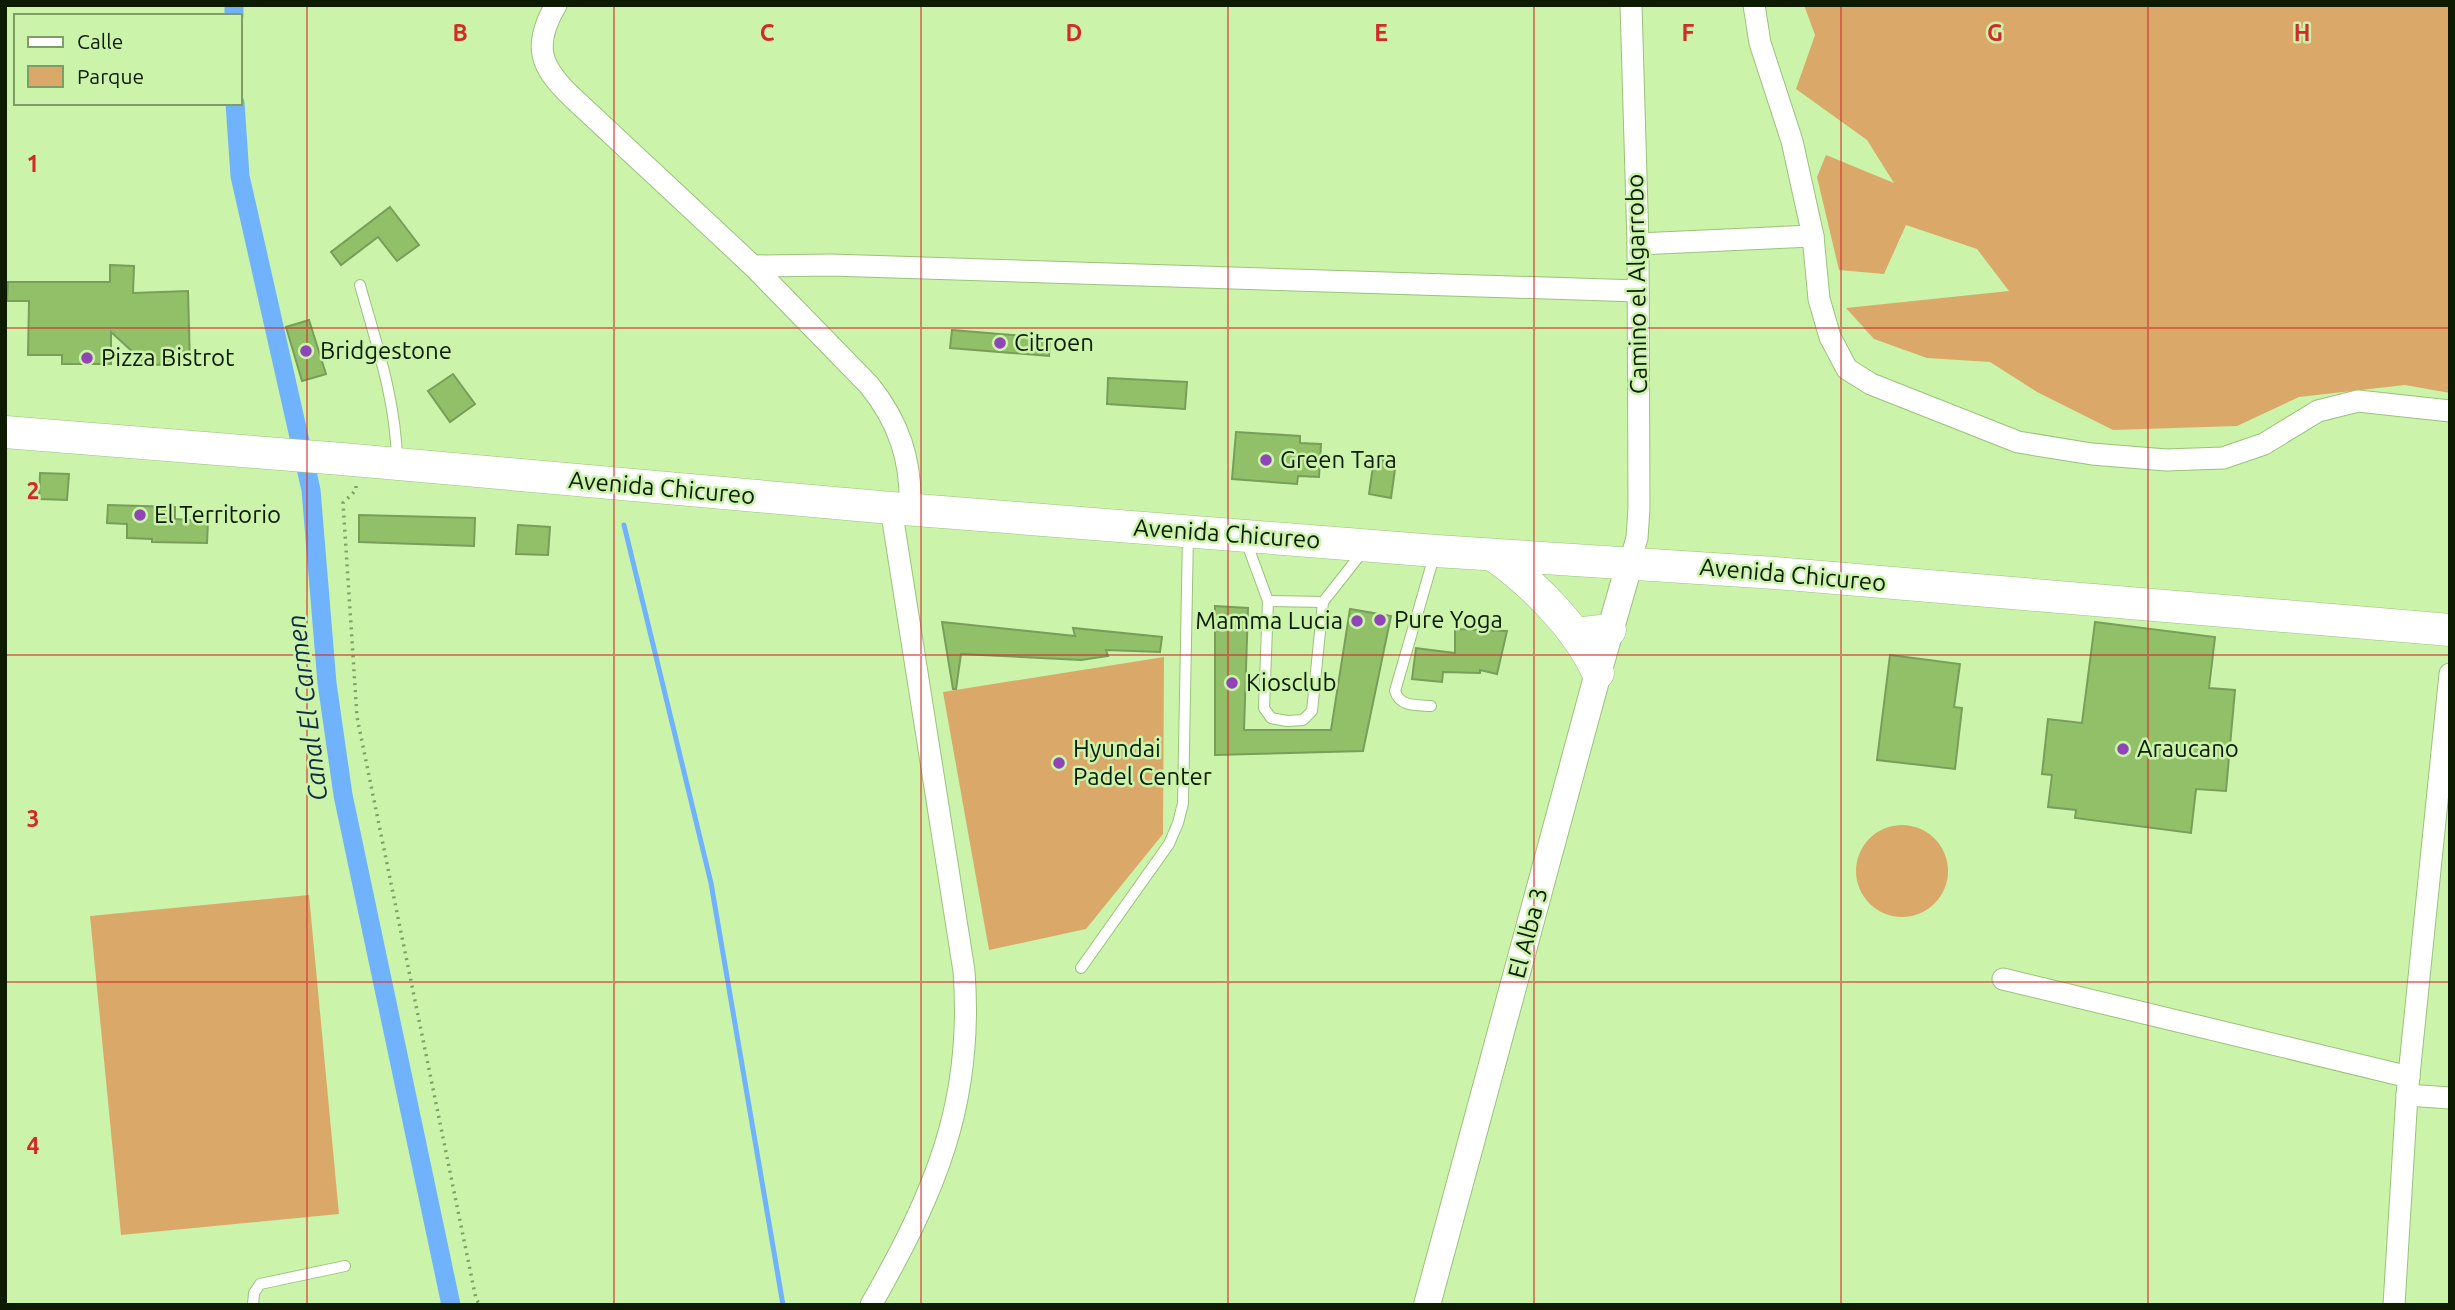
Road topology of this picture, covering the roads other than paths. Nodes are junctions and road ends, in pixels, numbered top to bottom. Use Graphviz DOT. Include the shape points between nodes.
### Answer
graph roads {
  1 [pos="556,5"];
  2 [pos="1631,5"];
  3 [pos="1754,5"];
  4 [pos="1813,236"];
  5 [pos="1638,244"];
  6 [pos="753,266"];
  7 [pos="360,285"];
  8 [pos="1638,291"];
  9 [pos="2450,411"];
  10 [pos="5,432"];
  11 [pos="397,464"];
  12 [pos="901,509"];
  13 [pos="1188,531"];
  14 [pos="1244,536"];
  15 [pos="1367,545"];
  16 [pos="1436,551"];
  17 [pos="1493,555"];
  18 [pos="1630,562"];
  19 [pos="1268,601"];
  20 [pos="1323,602"];
  21 [pos="1610,630"];
  22 [pos="2450,630"];
  23 [pos="1575,634"];
  24 [pos="1598,673"];
  25 [pos="2450,674"];
  26 [pos="1431,706"];
  27 [pos="1081,968"];
  28 [pos="2003,979"];
  29 [pos="2408,1086"];
  30 [pos="2450,1098"];
  31 [pos="345,1266"];
  32 [pos="253,1305"];
  33 [pos="871,1305"];
  34 [pos="1427,1305"];
  35 [pos="2394,1305"];
  1 -- 6 [label="street" via="541,46 551,74"];
  2 -- 5 [label="street, Camino el Algarrobo"];
  3 -- 4 [label="street" via="1760,43 1792,141"];
  4 -- 5 [label="street"];
  4 -- 9 [label="street" via="1819,299 1830,337 1847,369 1871,384 2018,442 2166,460 2223,458 2264,444 2318,411 2358,401"];
  5 -- 8 [label="street, Camino el Algarrobo"];
  6 -- 8 [label="street"];
  6 -- 12 [label="street" via="883,402 894,421 910,473"];
  7 -- 11 [label="lane" via="388,386"];
  8 -- 18 [label="street, Camino el Algarrobo" via="1639,508"];
  10 -- 11 [label="main road, Avenida Chicureo"];
  11 -- 12 [label="main road, Avenida Chicureo"];
  12 -- 13 [label="main road, Avenida Chicureo"];
  12 -- 33 [label="street" via="967,1020 960,1092 941,1160 898,1258"];
  13 -- 14 [label="main road, Avenida Chicureo"];
  13 -- 27 [label="lane" via="1183,803 1169,844"];
  14 -- 15 [label="main road, Avenida Chicureo"];
  14 -- 19 [label="lane"];
  15 -- 16 [label="main road, Avenida Chicureo"];
  15 -- 20 [label="lane"];
  16 -- 17 [label="main road, Avenida Chicureo"];
  16 -- 26 [label="lane" via="1395,691 1403,703"];
  17 -- 18 [label="main road, Avenida Chicureo"];
  17 -- 23 [label="main road" via="1523,578"];
  18 -- 21 [label="street, El Alba 3"];
  18 -- 22 [label="main road, Avenida Chicureo"];
  19 -- 20 [label="lane"];
  19 -- 20 [label="lane" via="1264,708 1270,718 1287,721 1303,720 1312,710"];
  21 -- 23 [label="main road"];
  21 -- 24 [label="street, El Alba 3"];
  23 -- 24 [label="main road"];
  24 -- 34 [label="street, El Alba 3"];
  25 -- 29 [label="street"];
  28 -- 29 [label="street"];
  29 -- 30 [label="street"];
  29 -- 35 [label="street"];
  31 -- 32 [label="lane" via="260,1284"];
}
